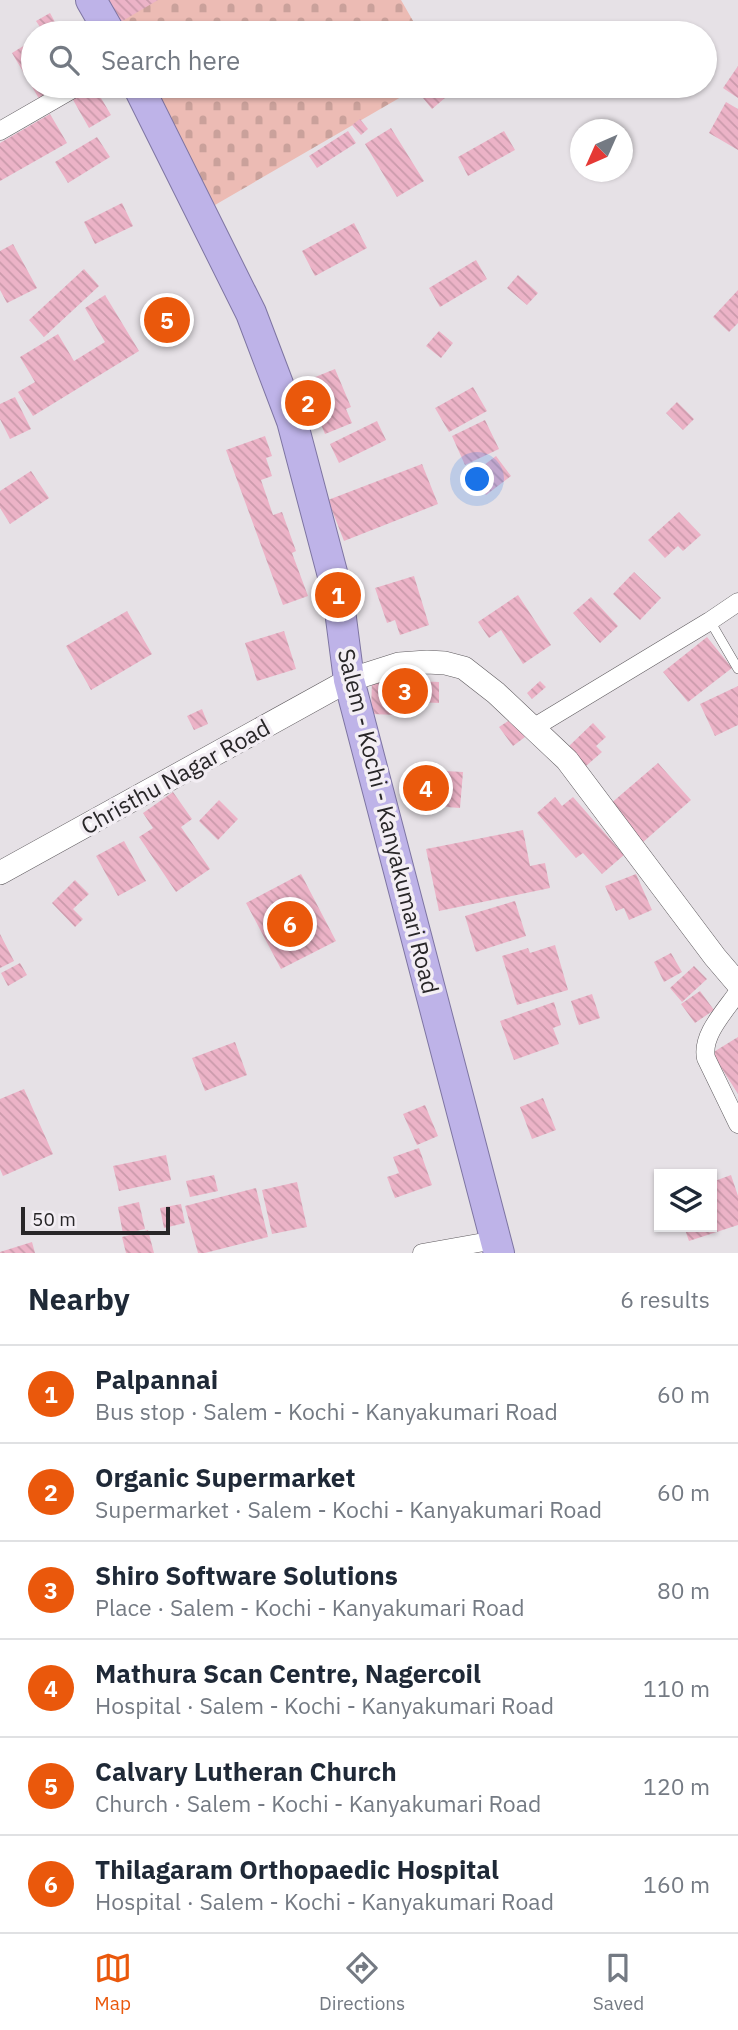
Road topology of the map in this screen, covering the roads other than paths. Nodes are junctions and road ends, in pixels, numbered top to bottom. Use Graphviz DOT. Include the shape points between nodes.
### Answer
graph roads {
  1 [pos="91,0"];
  2 [pos="103,21"];
  3 [pos="57,98"];
  4 [pos="144,98"];
  5 [pos="0,131"];
  6 [pos="738,602"];
  7 [pos="710,621"];
  8 [pos="738,669"];
  9 [pos="349,680"];
  10 [pos="533,728"];
  11 [pos="0,873"];
  12 [pos="738,984"];
  13 [pos="738,992"];
  14 [pos="738,1124"];
  15 [pos="497,1247"];
  16 [pos="422,1253"];
  1 -- 2 [label="highway"];
  3 -- 5 [label="street"];
  4 -- 9 [label="highway, Salem - Kochi - Kanyakumari Road" via="251,313 292,421 338,595"];
  6 -- 7 [label="street"];
  7 -- 8 [label="lane"];
  7 -- 10 [label="street"];
  9 -- 10 [label="street, Christhu Nagar Road" via="400,664 445,663 464,668"];
  9 -- 11 [label="street, Christhu Nagar Road"];
  9 -- 15 [label="highway, Salem - Kochi - Kanyakumari Road"];
  10 -- 12 [label="street, Christhu Nagar Road" via="567,760"];
  13 -- 14 [label="street" via="704,1051"];
  15 -- 16 [label="street"];
}
